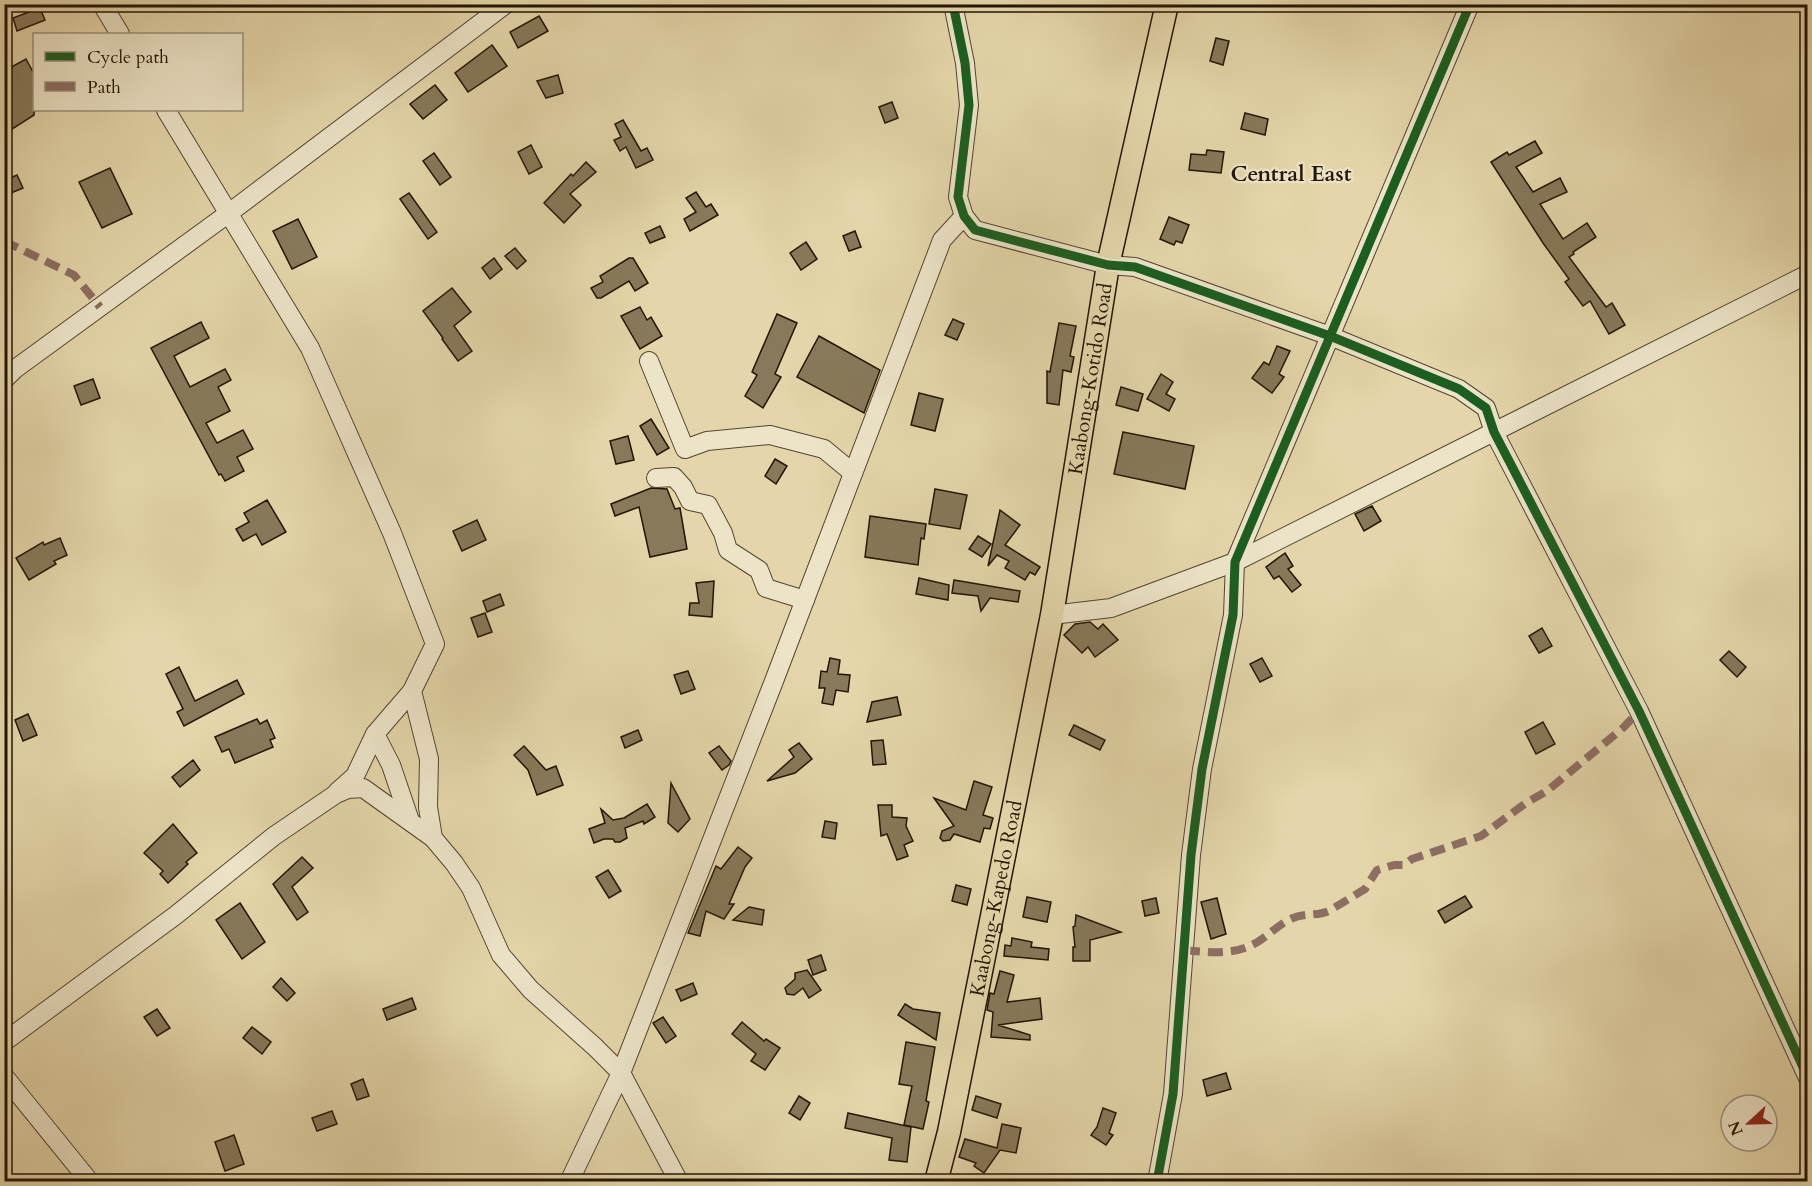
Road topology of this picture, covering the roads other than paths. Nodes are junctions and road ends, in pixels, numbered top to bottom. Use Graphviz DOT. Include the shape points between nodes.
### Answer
graph roads {
  1 [pos="102,4"];
  2 [pos="953,4"];
  3 [pos="1167,4"];
  4 [pos="1470,4"];
  5 [pos="503,5"];
  6 [pos="119,33"];
  7 [pos="167,111"];
  8 [pos="229,213"];
  9 [pos="964,216"];
  10 [pos="1108,266"];
  11 [pos="1808,274"];
  12 [pos="1330,336"];
  13 [pos="649,361"];
  14 [pos="4,380"];
  15 [pos="1494,432"];
  16 [pos="854,473"];
  17 [pos="656,477"];
  18 [pos="1235,562"];
  19 [pos="805,600"];
  20 [pos="1052,615"];
  21 [pos="412,691"];
  22 [pos="375,734"];
  23 [pos="336,794"];
  24 [pos="410,820"];
  25 [pos="433,838"];
  26 [pos="4,1042"];
  27 [pos="621,1073"];
  28 [pos="4,1076"];
  29 [pos="1808,1078"];
  30 [pos="90,1182"];
  31 [pos="569,1182"];
  32 [pos="678,1182"];
  33 [pos="936,1182"];
  34 [pos="1157,1182"];
  1 -- 6 [label="street"];
  2 -- 9 [label="street" via="969,105 958,197"];
  3 -- 10 [label="main road, Kaabong-Kotido Road"];
  4 -- 12 [label="street"];
  5 -- 8 [label="street"];
  7 -- 8 [label="street"];
  8 -- 14 [label="street"];
  8 -- 21 [label="street" via="310,348 392,533 431,633 435,644"];
  9 -- 10 [label="street" via="975,230"];
  9 -- 16 [label="street" via="942,240"];
  10 -- 12 [label="street" via="1135,267"];
  10 -- 20 [label="main road, Kaabong-Kotido Road"];
  11 -- 15 [label="street"];
  12 -- 15 [label="street" via="1459,388 1486,408"];
  12 -- 18 [label="street"];
  13 -- 16 [label="street" via="685,449 707,441 770,435 825,448"];
  15 -- 18 [label="street"];
  15 -- 29 [label="street" via="1639,711"];
  16 -- 19 [label="street"];
  17 -- 19 [label="street" via="674,477 690,501 708,506 728,550 759,570 766,588"];
  18 -- 20 [label="street" via="1111,608"];
  18 -- 34 [label="street" via="1233,615 1202,769 1192,844 1173,1094"];
  19 -- 27 [label="street"];
  20 -- 33 [label="main road, Kaabong-Kapedo Road"];
  21 -- 22 [label="street"];
  21 -- 25 [label="street" via="429,759 428,807"];
  22 -- 23 [label="street" via="355,776"];
  22 -- 24 [label="street" via="391,765"];
  23 -- 24 [label="street" via="363,788"];
  23 -- 26 [label="street" via="274,836 176,915"];
  24 -- 25 [label="street"];
  25 -- 27 [label="street" via="471,888 501,955 531,990"];
  27 -- 31 [label="street"];
  27 -- 32 [label="street"];
  28 -- 30 [label="street"];
}
